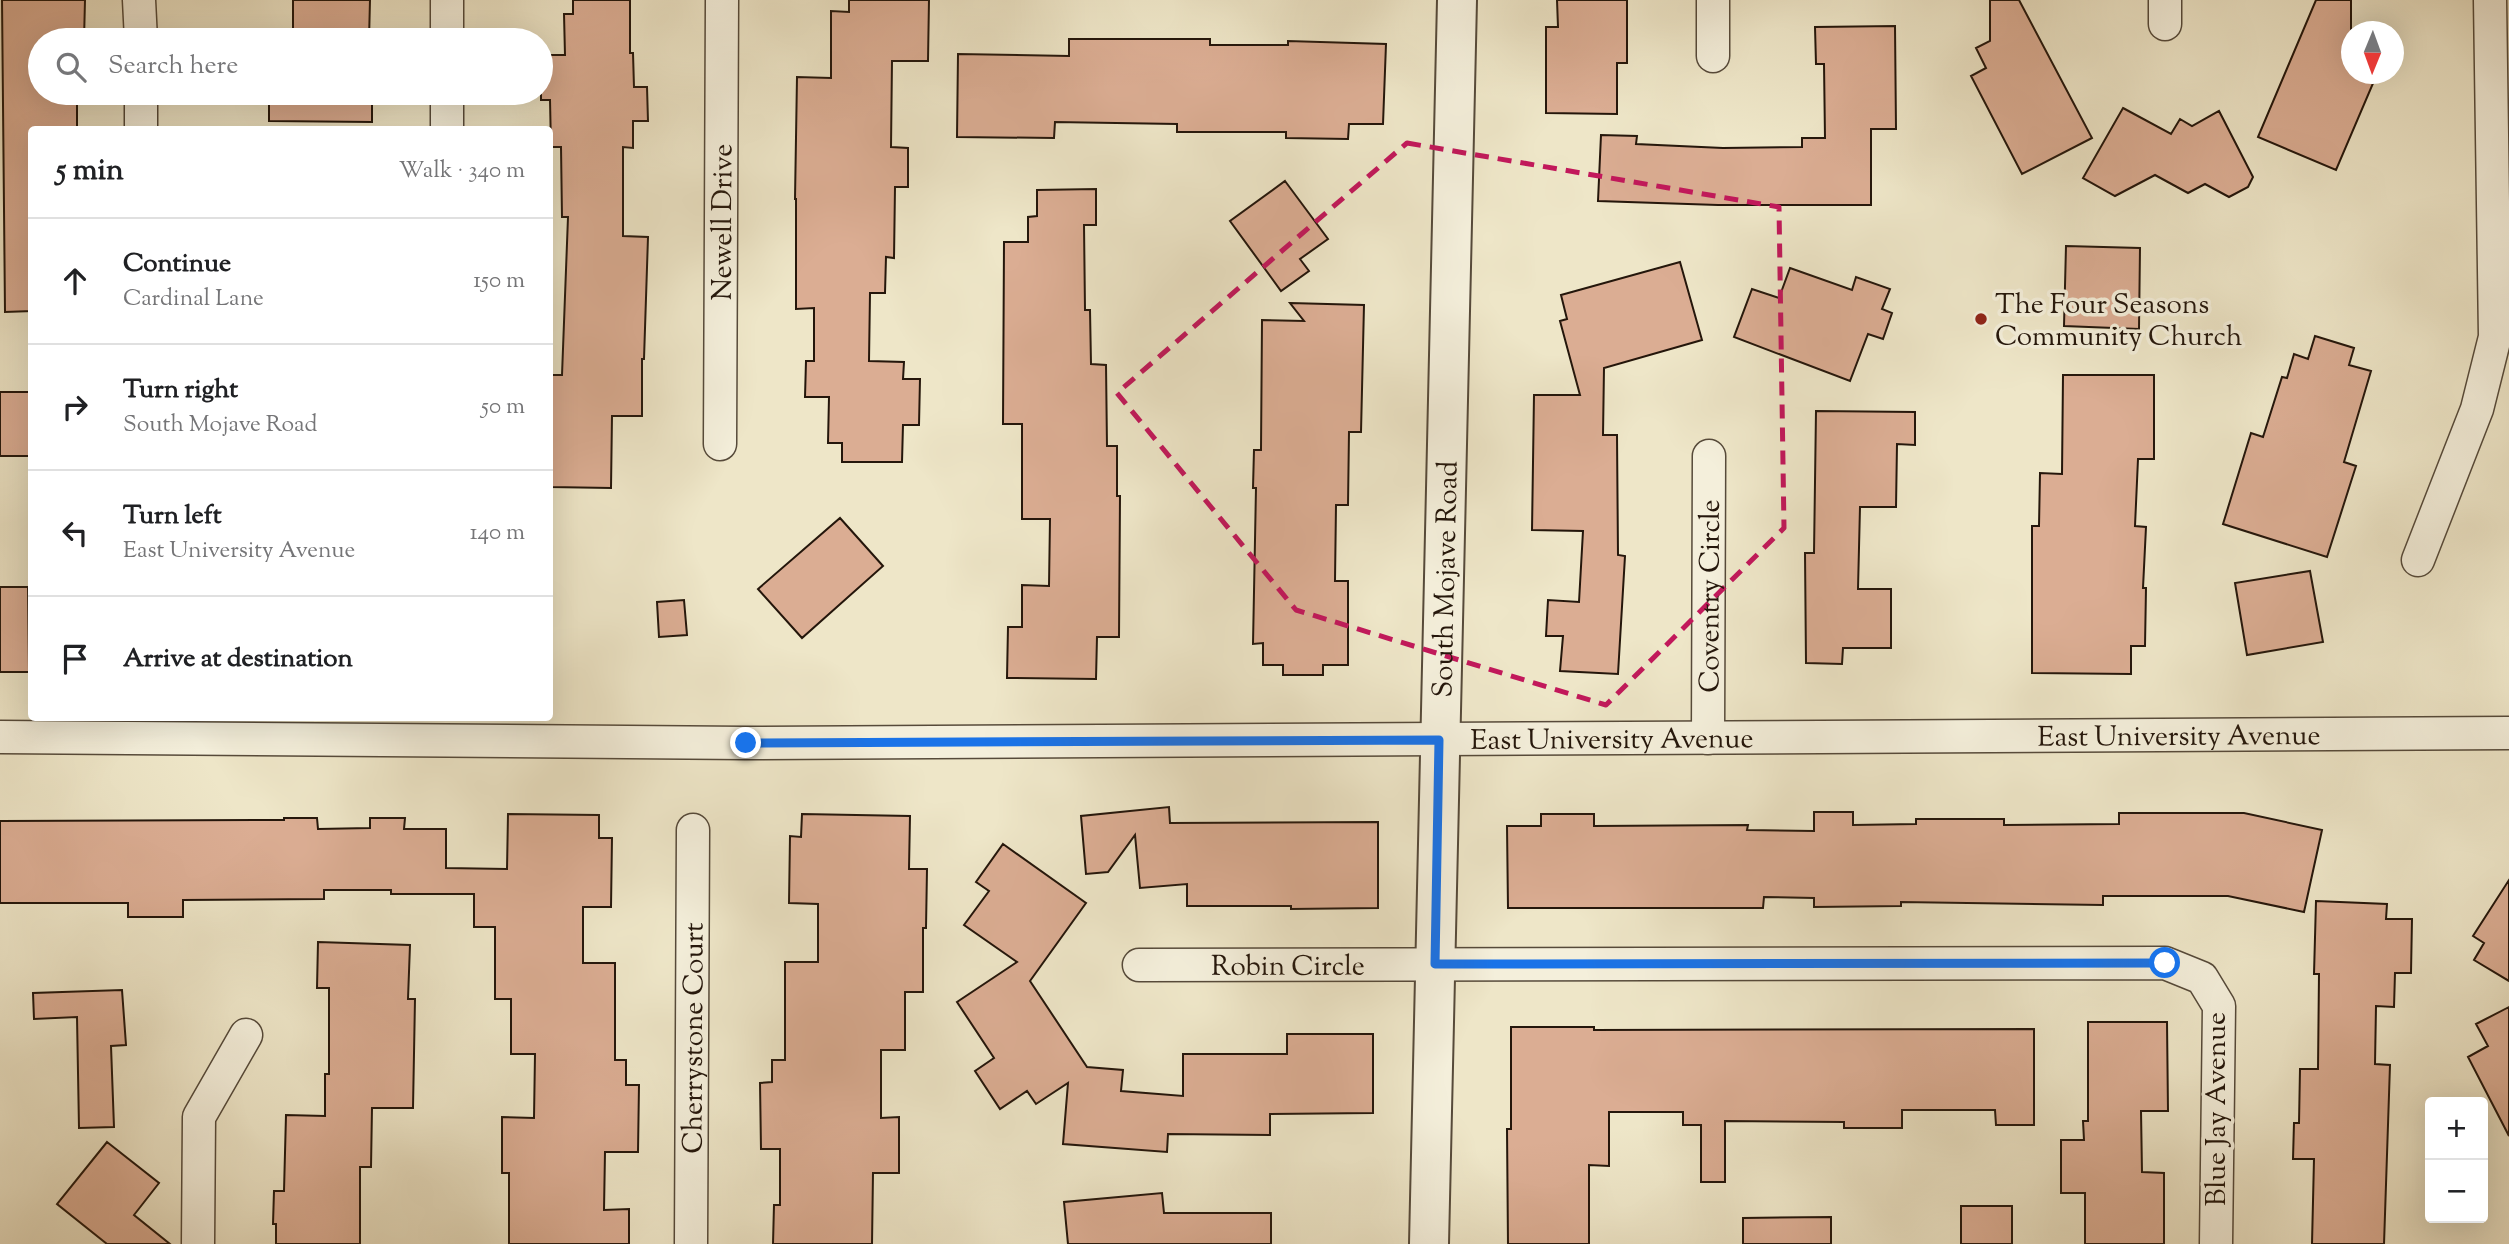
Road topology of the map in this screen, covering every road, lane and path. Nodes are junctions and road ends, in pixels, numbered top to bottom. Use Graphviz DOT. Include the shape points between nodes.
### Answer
graph roads {
  1 [pos="139,0"];
  2 [pos="447,0"];
  3 [pos="722,0"];
  4 [pos="1457,0"];
  5 [pos="1713,0"];
  6 [pos="2490,0"];
  7 [pos="140,28"];
  8 [pos="447,28"];
  9 [pos="1713,56"];
  10 [pos="141,105"];
  11 [pos="447,105"];
  12 [pos="141,126"];
  13 [pos="447,126"];
  14 [pos="720,444"];
  15 [pos="1709,456"];
  16 [pos="2418,560"];
  17 [pos="2509,733"];
  18 [pos="0,737"];
  19 [pos="1708,738"];
  20 [pos="1439,740"];
  21 [pos="693,831"];
  22 [pos="1435,964"];
  23 [pos="1139,965"];
  24 [pos="2202,978"];
  25 [pos="246,1035"];
  26 [pos="198,1244"];
  27 [pos="691,1244"];
  28 [pos="1429,1244"];
  29 [pos="2216,1244"];
  1 -- 7 [label="street"];
  2 -- 8 [label="street"];
  3 -- 14 [label="street, Newell Drive"];
  4 -- 20 [label="street, South Mojave Road"];
  5 -- 9 [label="street"];
  6 -- 16 [label="street" via="2495,337 2477,409"];
  10 -- 12 [label="street"];
  11 -- 13 [label="street"];
  15 -- 19 [label="street, Coventry Circle"];
  17 -- 19 [label="street, East University Avenue"];
  18 -- 20 [label="street, East University Avenue" via="746,743"];
  19 -- 20 [label="street, East University Avenue"];
  20 -- 22 [label="street, South Mojave Road"];
  21 -- 27 [label="street, Cherrystone Court"];
  22 -- 23 [label="street, Robin Circle"];
  22 -- 24 [label="street, Robin Circle" via="2165,963"];
  22 -- 28 [label="street, South Mojave Road"];
  24 -- 29 [label="street, Blue Jay Avenue" via="2219,1006"];
  25 -- 26 [label="street" via="199,1118"];
}
